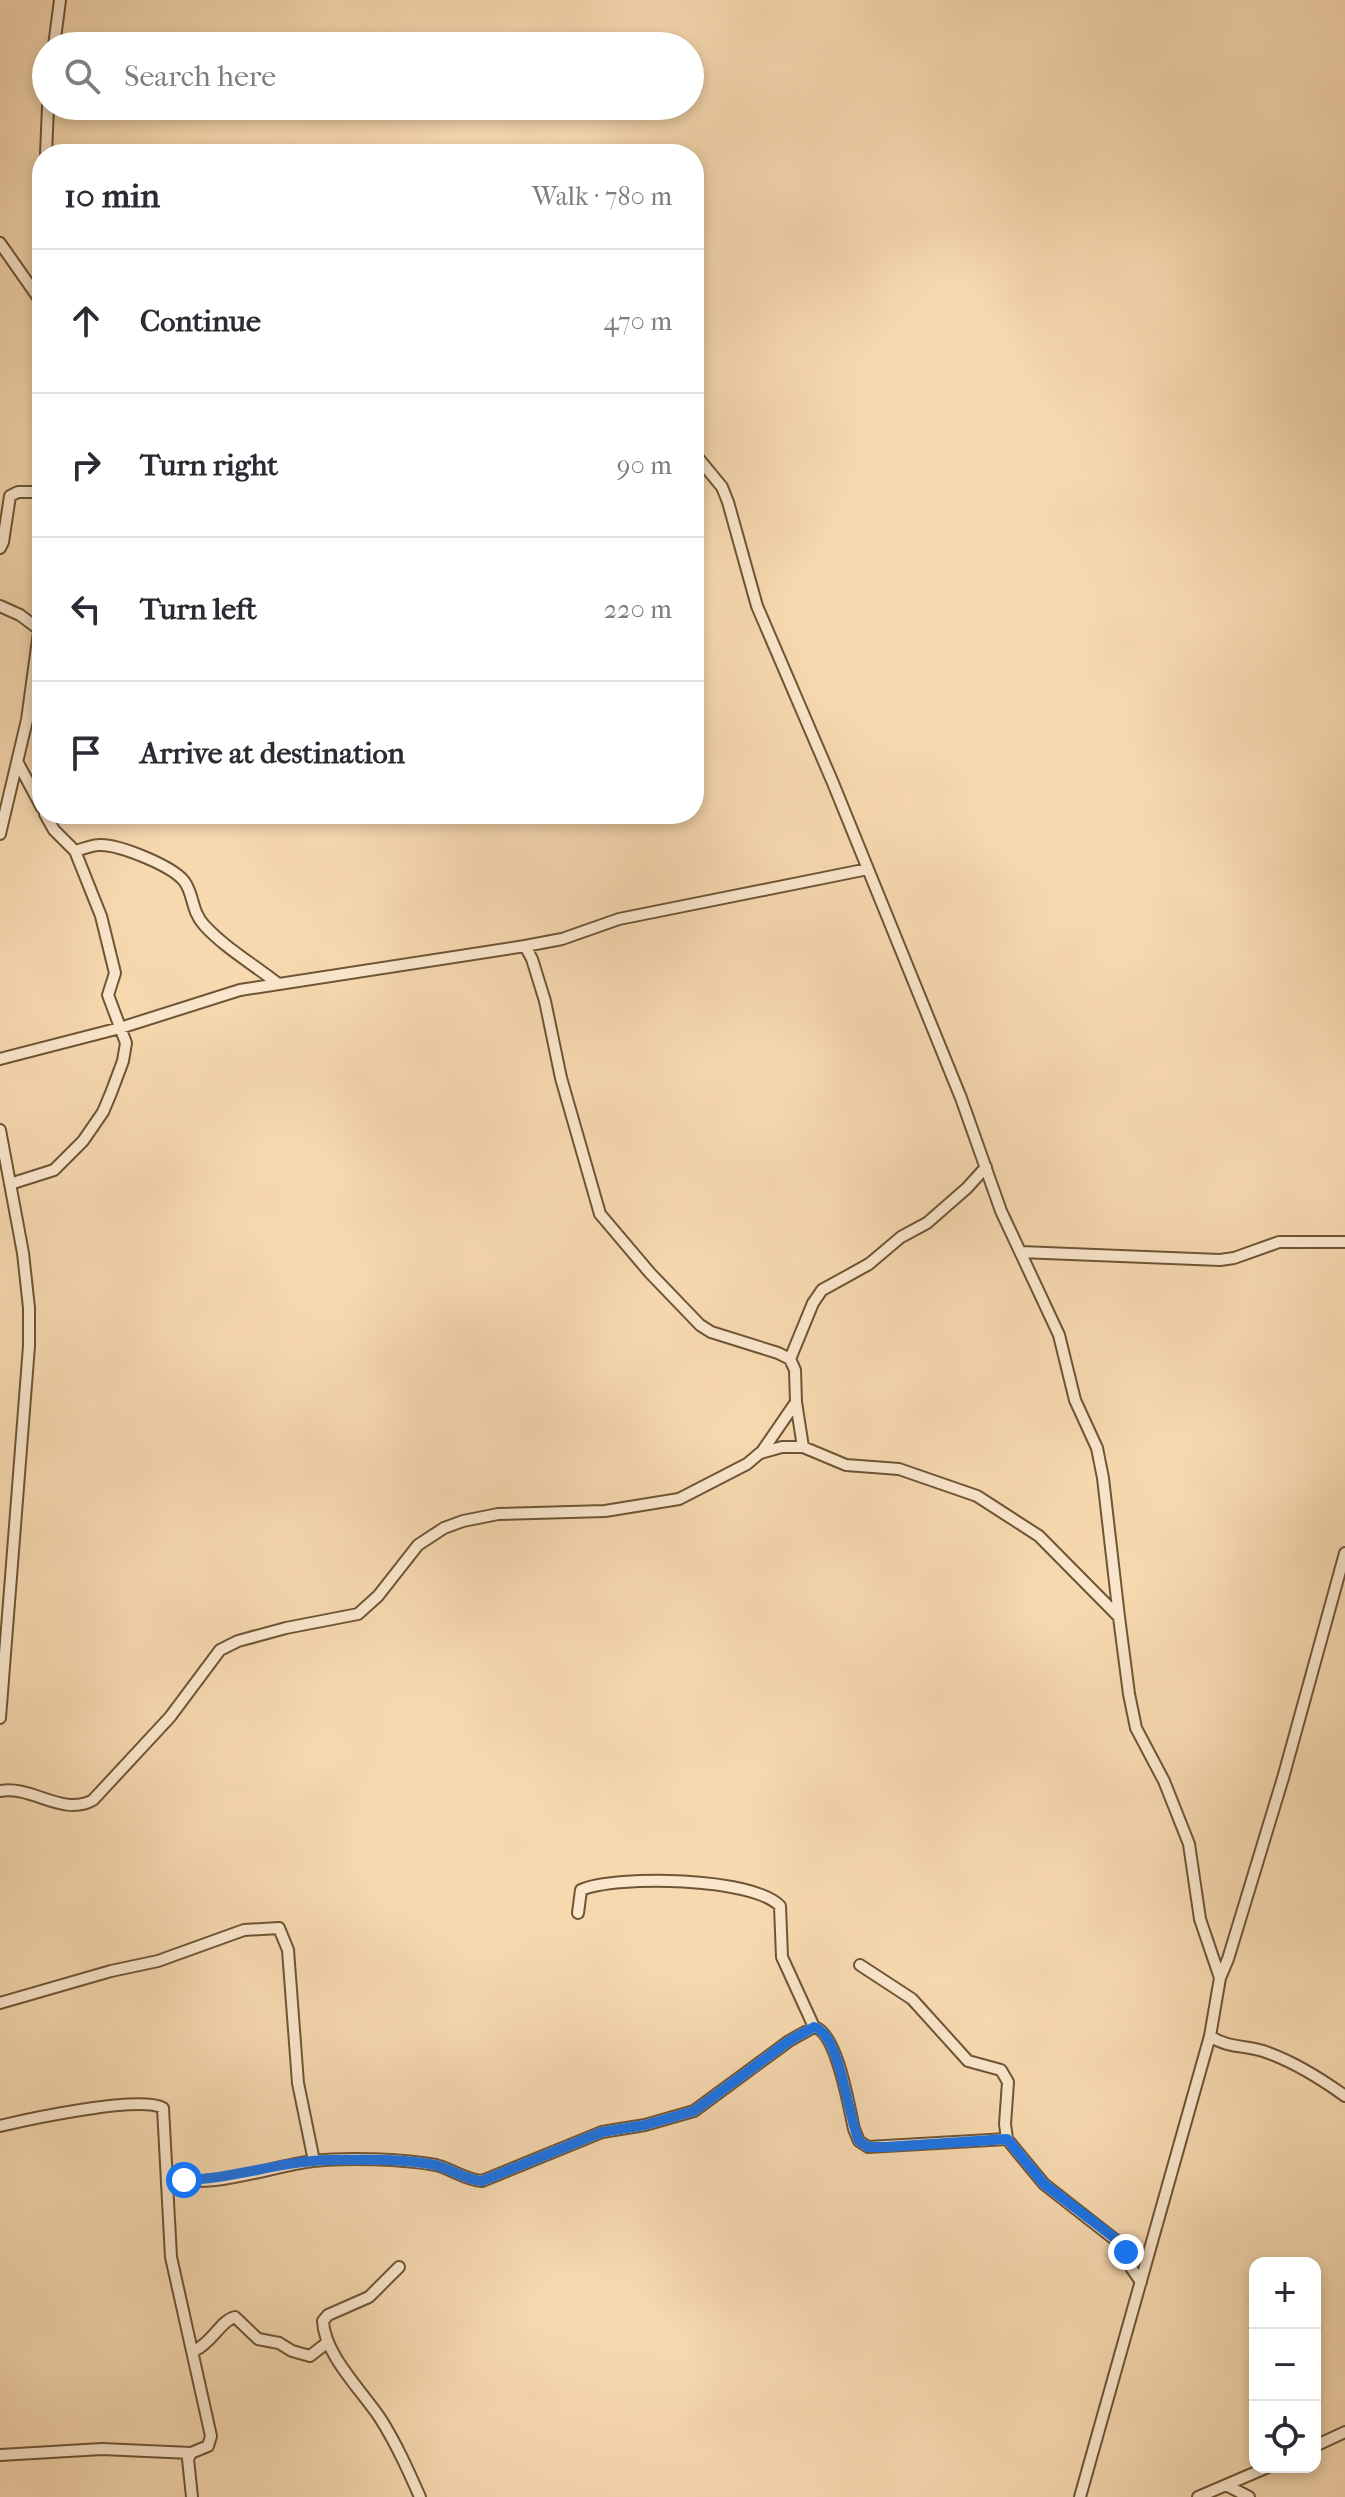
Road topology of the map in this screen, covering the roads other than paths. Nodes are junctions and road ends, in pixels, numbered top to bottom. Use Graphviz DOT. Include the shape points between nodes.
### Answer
graph roads {
  1 [pos="60,0"];
  2 [pos="56,32"];
  3 [pos="47,120"];
  4 [pos="46,144"];
  5 [pos="0,243"];
  6 [pos="32,289"];
  7 [pos="704,465"];
  8 [pos="32,492"];
  9 [pos="0,548"];
  10 [pos="0,606"];
  11 [pos="32,624"];
  12 [pos="32,685"];
  13 [pos="32,719"];
  14 [pos="27,720"];
  15 [pos="18,763"];
  16 [pos="32,789"];
  17 [pos="51,824"];
  18 [pos="0,834"];
  19 [pos="75,851"];
  20 [pos="868,869"];
  21 [pos="525,946"];
  22 [pos="277,983"];
  23 [pos="120,1028"];
  24 [pos="0,1059"];
  25 [pos="0,1130"];
  26 [pos="986,1167"];
  27 [pos="10,1184"];
  28 [pos="1345,1242"];
  29 [pos="1021,1252"];
  30 [pos="790,1359"];
  31 [pos="796,1402"];
  32 [pos="803,1447"];
  33 [pos="760,1453"];
  34 [pos="1345,1553"];
  35 [pos="1119,1617"];
  36 [pos="0,1718"];
  37 [pos="0,1791"];
  38 [pos="578,1913"];
  39 [pos="860,1965"];
  40 [pos="1220,1978"];
  41 [pos="0,2003"];
  42 [pos="814,2027"];
  43 [pos="1210,2036"];
  44 [pos="1345,2096"];
  45 [pos="0,2126"];
  46 [pos="1007,2139"];
  47 [pos="314,2161"];
  48 [pos="167,2176"];
  49 [pos="399,2267"];
  50 [pos="1141,2282"];
  51 [pos="328,2342"];
  52 [pos="194,2351"];
  53 [pos="1345,2432"];
  54 [pos="1321,2443"];
  55 [pos="176,2451"];
  56 [pos="191,2453"];
  57 [pos="0,2455"];
  58 [pos="186,2465"];
  59 [pos="1254,2473"];
  60 [pos="1226,2485"];
  61 [pos="192,2497"];
  62 [pos="420,2497"];
  63 [pos="1080,2497"];
  64 [pos="1198,2497"];
  65 [pos="1249,2497"];
  1 -- 2 [label="street"];
  3 -- 4 [label="street"];
  5 -- 6 [label="street"];
  7 -- 20 [label="street" via="722,487 757,606"];
  8 -- 9 [label="street" via="10,496"];
  10 -- 11 [label="street"];
  12 -- 14 [label="street"];
  13 -- 14 [label="street"];
  14 -- 15 [label="street"];
  15 -- 16 [label="street"];
  15 -- 18 [label="street"];
  17 -- 19 [label="street"];
  19 -- 22 [label="street" via="98,844 113,847 174,872 189,889 203,924"];
  19 -- 23 [label="street" via="101,916 115,973 108,995"];
  20 -- 21 [label="street" via="619,919"];
  20 -- 26 [label="street"];
  21 -- 22 [label="street"];
  21 -- 30 [label="street" via="545,1001 600,1214 700,1325"];
  22 -- 23 [label="street"];
  23 -- 24 [label="street"];
  23 -- 27 [label="street" via="126,1043 123,1061 92,1128 54,1170"];
  25 -- 27 [label="street"];
  26 -- 29 [label="street"];
  26 -- 30 [label="street" via="927,1223 822,1290"];
  27 -- 36 [label="street" via="23,1253 29,1346"];
  28 -- 29 [label="street" via="1279,1242 1220,1260"];
  29 -- 35 [label="street" via="1059,1335 1075,1400 1097,1448"];
  30 -- 31 [label="street"];
  31 -- 32 [label="street"];
  31 -- 33 [label="street"];
  32 -- 33 [label="street"];
  32 -- 35 [label="street" via="846,1465 899,1469 977,1496 1039,1536"];
  33 -- 37 [label="street" via="679,1499 605,1511 498,1514 444,1528 418,1545 358,1614 298,1625 220,1650 170,1717 93,1800 77,1806"];
  34 -- 40 [label="street" via="1283,1778"];
  35 -- 40 [label="street" via="1136,1728 1189,1844 1200,1919"];
  38 -- 42 [label="street" via="581,1890 623,1883 695,1882 764,1895 780,1906 782,1957"];
  39 -- 46 [label="street" via="912,1999 968,2061 1001,2070 1008,2082"];
  40 -- 43 [label="street"];
  41 -- 47 [label="street" via="158,1961 244,1930 279,1928 288,1950 298,2083"];
  42 -- 46 [label="street" via="823,2030 832,2045 854,2129 868,2147"];
  42 -- 47 [label="street" via="694,2111 602,2132 489,2179 474,2181 444,2168 404,2161"];
  43 -- 44 [label="street" via="1297,2065"];
  43 -- 50 [label="street"];
  45 -- 48 [label="street" via="102,2108 158,2105 165,2116"];
  46 -- 50 [label="street" via="1044,2184 1122,2245"];
  47 -- 48 [label="street" via="213,2180"];
  48 -- 52 [label="street" via="171,2257"];
  49 -- 51 [label="street" via="369,2297 328,2315 323,2330"];
  50 -- 63 [label="street"];
  51 -- 52 [label="street" via="310,2356 301,2355 258,2339 235,2317"];
  51 -- 62 [label="street" via="380,2418"];
  52 -- 56 [label="street" via="211,2436 208,2446"];
  53 -- 54 [label="street"];
  55 -- 56 [label="street"];
  55 -- 57 [label="street"];
  55 -- 58 [label="street"];
  56 -- 58 [label="street"];
  58 -- 61 [label="street"];
  59 -- 60 [label="street"];
  60 -- 64 [label="street"];
  60 -- 65 [label="street"];
}
